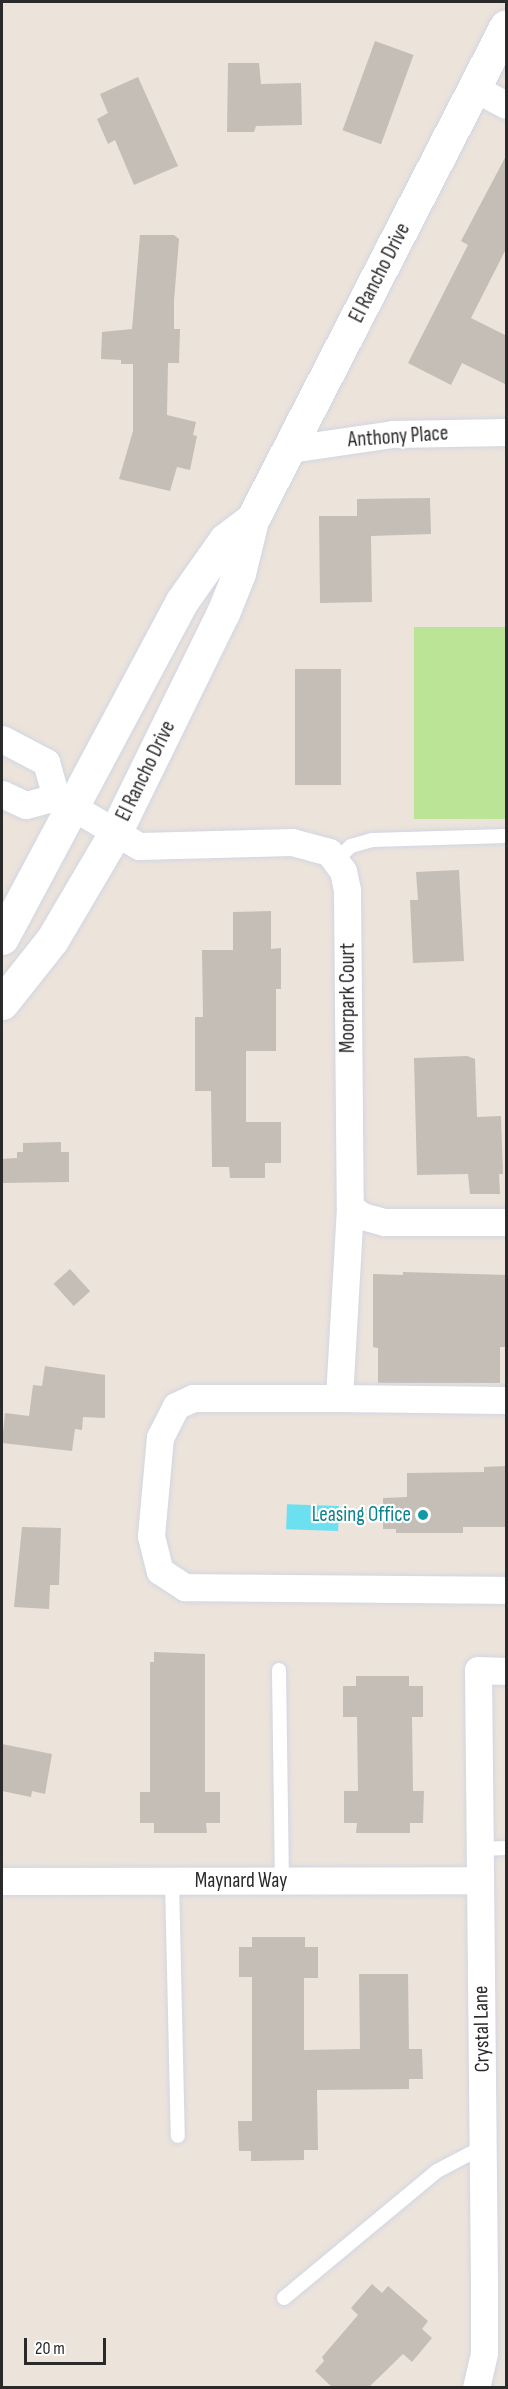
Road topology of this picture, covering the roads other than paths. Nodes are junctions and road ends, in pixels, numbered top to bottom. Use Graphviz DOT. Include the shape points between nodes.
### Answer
graph roads {
  1 [pos="507,26"];
  2 [pos="474,88"];
  3 [pos="507,105"];
  4 [pos="507,432"];
  5 [pos="290,450"];
  6 [pos="252,520"];
  7 [pos="2,740"];
  8 [pos="2,794"];
  9 [pos="64,802"];
  10 [pos="115,833"];
  11 [pos="507,836"];
  12 [pos="336,860"];
  13 [pos="2,938"];
  14 [pos="2,1003"];
  15 [pos="350,1208"];
  16 [pos="507,1222"];
  17 [pos="339,1398"];
  18 [pos="507,1401"];
  19 [pos="507,1590"];
  20 [pos="279,1670"];
  21 [pos="507,1671"];
  22 [pos="507,1848"];
  23 [pos="480,1849"];
  24 [pos="480,1880"];
  25 [pos="2,1881"];
  26 [pos="172,1881"];
  27 [pos="282,1881"];
  28 [pos="178,2136"];
  29 [pos="483,2147"];
  30 [pos="496,2282"];
  31 [pos="284,2298"];
  32 [pos="476,2388"];
  1 -- 2 [label="main road, El Rancho Drive"];
  2 -- 3 [label="street"];
  2 -- 5 [label="main road, El Rancho Drive"];
  4 -- 5 [label="street, Anthony Place" via="393,434"];
  5 -- 6 [label="main road, El Rancho Drive"];
  6 -- 9 [label="main road, El Rancho Drive" via="225,540 182,601"];
  6 -- 10 [label="main road, El Rancho Drive" via="239,573 223,613"];
  7 -- 9 [label="street" via="46,762"];
  8 -- 9 [label="street" via="26,805"];
  9 -- 10 [label="street"];
  9 -- 13 [label="main road, El Rancho Drive"];
  10 -- 12 [label="street" via="140,846 306,844 329,852"];
  10 -- 14 [label="main road, El Rancho Drive" via="52,940"];
  11 -- 12 [label="lane" via="372,840 351,846"];
  12 -- 15 [label="street, Moorpark Court" via="347,890"];
  15 -- 16 [label="street" via="384,1222"];
  15 -- 17 [label="street, Moorpark Court"];
  17 -- 18 [label="street"];
  17 -- 19 [label="street" via="193,1398 176,1406 160,1437 151,1536 160,1571 185,1587"];
  20 -- 27 [label="lane"];
  21 -- 23 [label="street, Crystal Lane" via="478,1670"];
  22 -- 23 [label="lane"];
  23 -- 24 [label="street, Crystal Lane"];
  24 -- 27 [label="street, Maynard Way"];
  24 -- 29 [label="street, Crystal Lane"];
  25 -- 26 [label="street, Maynard Way"];
  26 -- 27 [label="street, Maynard Way"];
  26 -- 28 [label="lane"];
  29 -- 30 [label="street, Crystal Lane"];
  29 -- 31 [label="lane" via="437,2171"];
  30 -- 32 [label="street, Crystal Lane"];
}
